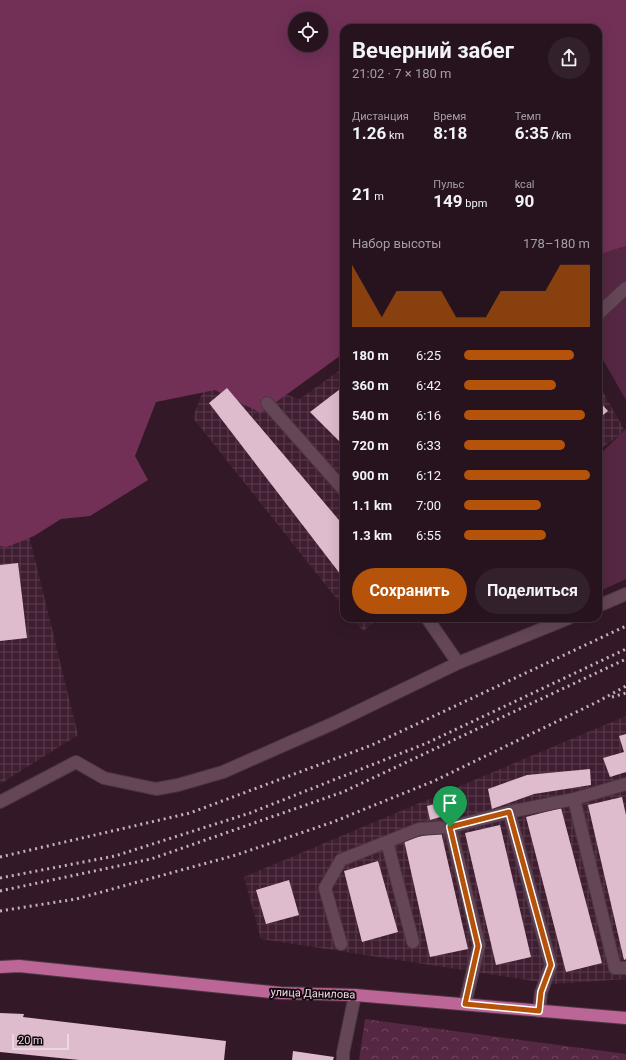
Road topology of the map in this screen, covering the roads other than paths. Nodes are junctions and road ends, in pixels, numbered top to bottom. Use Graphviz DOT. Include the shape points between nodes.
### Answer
graph roads {
  1 [pos="626,288"];
  2 [pos="602,310"];
  3 [pos="267,403"];
  4 [pos="340,485"];
  5 [pos="626,594"];
  6 [pos="602,604"];
  7 [pos="430,622"];
  8 [pos="559,622"];
  9 [pos="458,663"];
  10 [pos="626,784"];
  11 [pos="574,799"];
  12 [pos="0,802"];
  13 [pos="509,812"];
  14 [pos="450,827"];
  15 [pos="387,842"];
  16 [pos="413,942"];
  17 [pos="341,944"];
  18 [pos="0,967"];
  19 [pos="626,968"];
  20 [pos="355,995"];
  21 [pos="465,1004"];
  22 [pos="539,1011"];
  23 [pos="626,1018"];
  24 [pos="343,1060"];
  1 -- 2 [label="street"];
  3 -- 4 [label="street"];
  5 -- 6 [label="street"];
  7 -- 9 [label="street"];
  8 -- 9 [label="street"];
  9 -- 12 [label="street" via="320,730 223,772 156,789 104,778 76,762"];
  10 -- 11 [label="street"];
  11 -- 13 [label="street"];
  11 -- 19 [label="street" via="615,968"];
  13 -- 14 [label="street"];
  13 -- 22 [label="street" via="551,965 541,992"];
  14 -- 15 [label="street" via="419,829"];
  14 -- 21 [label="street" via="478,946"];
  15 -- 16 [label="street"];
  15 -- 17 [label="street" via="341,860 325,888"];
  18 -- 20 [label="main road, улица Данилова" via="19,966 281,993"];
  20 -- 21 [label="main road, улица Данилова"];
  20 -- 24 [label="street"];
  21 -- 22 [label="main road, улица Данилова"];
  22 -- 23 [label="main road, улица Данилова"];
}
